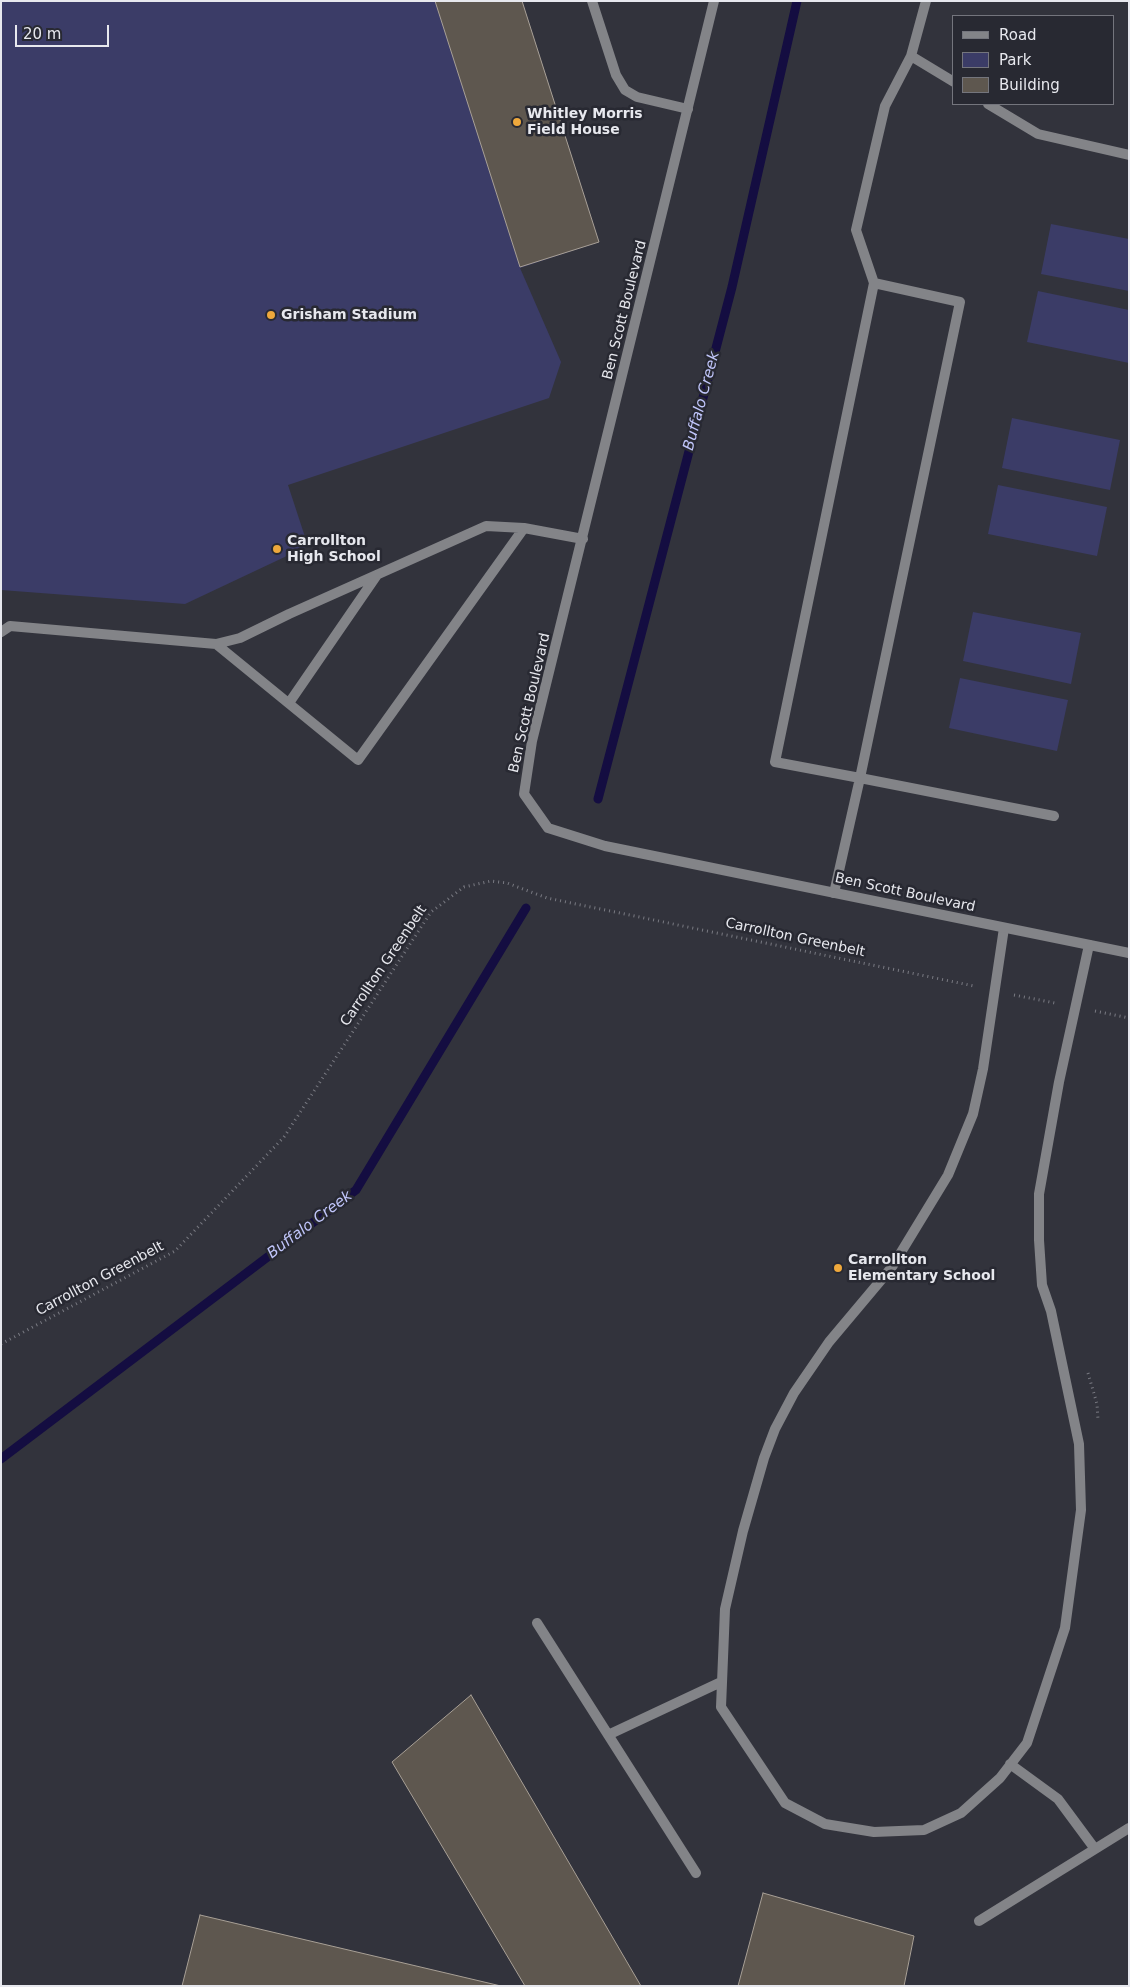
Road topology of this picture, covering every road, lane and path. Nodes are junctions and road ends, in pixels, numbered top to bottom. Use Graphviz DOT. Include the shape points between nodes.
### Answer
graph roads {
  1 [pos="592,1"];
  2 [pos="714,1"];
  3 [pos="926,1"];
  4 [pos="911,56"];
  5 [pos="952,81"];
  6 [pos="990,105"];
  7 [pos="688,109"];
  8 [pos="1129,155"];
  9 [pos="874,283"];
  10 [pos="524,528"];
  11 [pos="583,539"];
  12 [pos="377,575"];
  13 [pos="4,628"];
  14 [pos="216,644"];
  15 [pos="289,704"];
  16 [pos="860,778"];
  17 [pos="1054,816"];
  18 [pos="834,893"];
  19 [pos="1004,928"];
  20 [pos="1089,945"];
  21 [pos="1129,953"];
  22 [pos="994,991"];
  23 [pos="1075,1007"];
  24 [pos="1129,1018"];
  25 [pos="1,1344"];
  26 [pos="537,1623"];
  27 [pos="721,1682"];
  28 [pos="608,1735"];
  29 [pos="1010,1764"];
  30 [pos="1129,1828"];
  31 [pos="1095,1849"];
  32 [pos="696,1873"];
  33 [pos="979,1921"];
  1 -- 7 [label="street" via="616,75 625,90 636,97"];
  2 -- 7 [label="street, Ben Scott Boulevard"];
  3 -- 4 [label="street"];
  4 -- 5 [label="street"];
  4 -- 9 [label="street" via="885,106 856,230"];
  6 -- 8 [label="street" via="1038,134"];
  7 -- 11 [label="street, Ben Scott Boulevard"];
  9 -- 16 [label="street" via="960,302"];
  9 -- 16 [label="street" via="775,762"];
  10 -- 11 [label="street"];
  10 -- 12 [label="street" via="486,526"];
  10 -- 15 [label="street" via="358,760"];
  11 -- 18 [label="street, Ben Scott Boulevard" via="532,741 524,794 548,828 605,846"];
  12 -- 14 [label="street" via="240,638"];
  12 -- 15 [label="street"];
  13 -- 14 [label="street"];
  14 -- 15 [label="street"];
  16 -- 17 [label="street"];
  16 -- 18 [label="street"];
  18 -- 19 [label="street, Ben Scott Boulevard"];
  19 -- 20 [label="street, Ben Scott Boulevard"];
  19 -- 22 [label="street"];
  20 -- 21 [label="street, Ben Scott Boulevard"];
  20 -- 23 [label="street"];
  22 -- 23 [label="path, Carrollton Greenbelt"];
  22 -- 25 [label="path, Carrollton Greenbelt" via="547,898 507,883 492,881 464,887 431,912 284,1137 175,1251"];
  22 -- 27 [label="street" via="973,1114 948,1175 892,1267 829,1342 794,1393 775,1429 746,1522 725,1608"];
  23 -- 24 [label="path, Carrollton Greenbelt"];
  23 -- 29 [label="street" via="1040,1194 1039,1240 1042,1284 1051,1311 1080,1444 1082,1510 1065,1628 1027,1743"];
  26 -- 28 [label="street"];
  27 -- 28 [label="street"];
  27 -- 29 [label="street" via="721,1707 773,1787 785,1803 825,1824 874,1832 924,1830 961,1814 1000,1778"];
  28 -- 32 [label="street"];
  29 -- 31 [label="street" via="1058,1799"];
  30 -- 31 [label="street"];
  31 -- 33 [label="street"];
}
